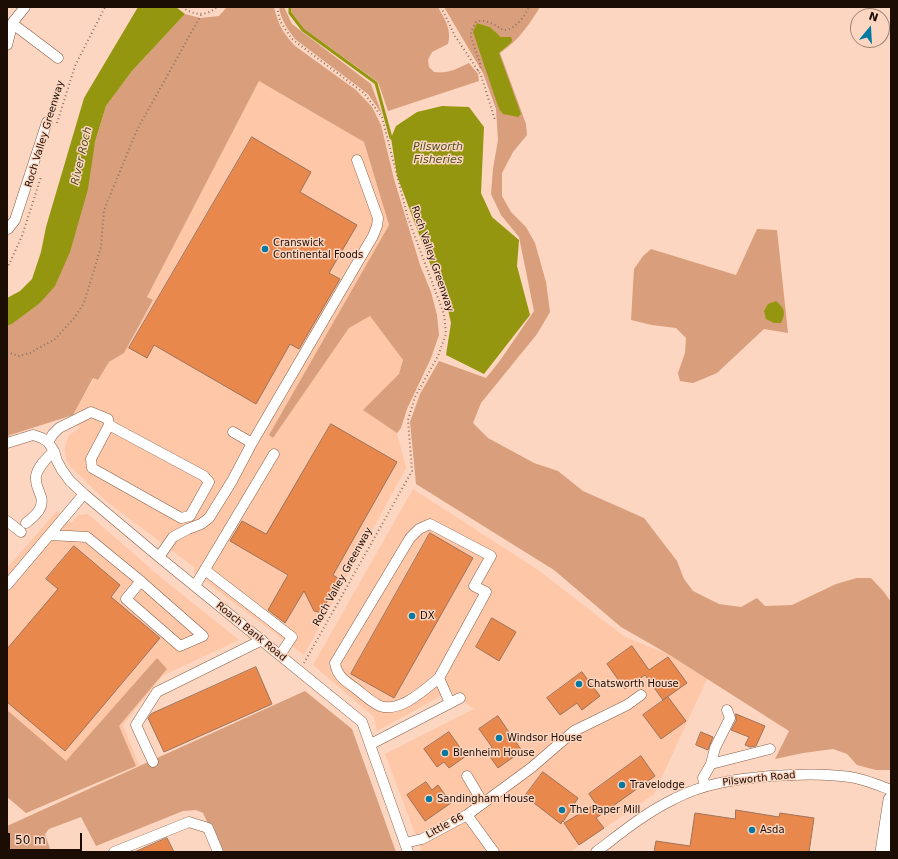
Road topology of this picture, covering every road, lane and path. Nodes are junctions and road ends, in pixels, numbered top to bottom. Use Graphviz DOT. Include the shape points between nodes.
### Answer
graph roads {
  1 [pos="25,7"];
  2 [pos="105,7"];
  3 [pos="182,7"];
  4 [pos="217,7"];
  5 [pos="277,7"];
  6 [pos="441,7"];
  7 [pos="529,7"];
  8 [pos="201,15"];
  9 [pos="13,24"];
  10 [pos="7,45"];
  11 [pos="58,58"];
  12 [pos="478,71"];
  13 [pos="495,120"];
  14 [pos="52,123"];
  15 [pos="356,160"];
  16 [pos="41,176"];
  17 [pos="8,229"];
  18 [pos="7,269"];
  19 [pos="7,352"];
  20 [pos="109,425"];
  21 [pos="233,432"];
  22 [pos="7,443"];
  23 [pos="252,443"];
  24 [pos="51,446"];
  25 [pos="274,454"];
  26 [pos="84,494"];
  27 [pos="7,521"];
  28 [pos="50,535"];
  29 [pos="159,557"];
  30 [pos="205,570"];
  31 [pos="141,581"];
  32 [pos="7,585"];
  33 [pos="195,586"];
  34 [pos="262,640"];
  35 [pos="280,655"];
  36 [pos="300,671"];
  37 [pos="438,678"];
  38 [pos="641,696"];
  39 [pos="460,698"];
  40 [pos="450,703"];
  41 [pos="727,710"];
  42 [pos="371,744"];
  43 [pos="770,749"];
  44 [pos="153,762"];
  45 [pos="711,764"];
  46 [pos="467,776"];
  47 [pos="705,786"];
  48 [pos="891,790"];
  49 [pos="891,800"];
  50 [pos="483,803"];
  51 [pos="467,815"];
  52 [pos="406,848"];
  53 [pos="114,852"];
  54 [pos="218,852"];
  55 [pos="494,852"];
  56 [pos="596,852"];
  57 [pos="883,852"];
  1 -- 9 [label="street"];
  2 -- 14 [label="path, Roch Valley Greenway" via="75,66"];
  3 -- 8 [label="path"];
  4 -- 8 [label="path"];
  5 -- 36 [label="path, Roch Valley Greenway" via="280,21 292,39 364,93 382,117 408,218 444,314 446,334 438,356 415,397 408,420 412,471"];
  6 -- 12 [label="path" via="455,36"];
  7 -- 12 [label="path" via="516,25 509,30 479,20 476,22 471,37 480,66"];
  8 -- 19 [label="path" via="137,130 104,210 101,247 84,303 75,317 54,339 30,354 19,356"];
  9 -- 10 [label="street"];
  9 -- 11 [label="street"];
  12 -- 13 [label="path"];
  14 -- 17 [label="street" via="15,220"];
  15 -- 23 [label="street" via="378,218 377,226"];
  16 -- 18 [label="path, Roch Valley Greenway" via="22,236"];
  20 -- 20 [label="street" via="204,476 209,482 190,516 182,518 92,468 91,459"];
  20 -- 24 [label="street" via="108,419 91,412 59,428 53,434"];
  21 -- 23 [label="street"];
  22 -- 24 [label="street" via="33,435 42,438"];
  23 -- 29 [label="street" via="209,518 173,537"];
  24 -- 26 [label="street, Roach Bank Road" via="62,470"];
  24 -- 27 [label="street" via="36,475 36,486 42,496 38,513 23,528"];
  25 -- 30 [label="street"];
  26 -- 28 [label="street"];
  26 -- 29 [label="street, Roach Bank Road"];
  28 -- 31 [label="street" via="87,537"];
  28 -- 32 [label="street"];
  29 -- 33 [label="street, Roach Bank Road"];
  30 -- 33 [label="street"];
  30 -- 35 [label="street" via="292,637"];
  31 -- 31 [label="street" via="147,586 203,636 180,646 126,599"];
  33 -- 34 [label="street, Roach Bank Road"];
  34 -- 35 [label="street, Roach Bank Road"];
  34 -- 44 [label="street" via="157,692 136,725"];
  35 -- 36 [label="street, Roach Bank Road"];
  36 -- 42 [label="street, Roach Bank Road" via="362,722"];
  37 -- 37 [label="street" via="486,592 474,586 491,556 430,524 419,529 410,538 335,663 339,676 374,703 382,706 393,707 408,702"];
  37 -- 40 [label="street"];
  38 -- 50 [label="street, Little 66" via="574,731 531,768"];
  39 -- 40 [label="street"];
  40 -- 42 [label="street"];
  41 -- 45 [label="street" via="730,718 715,748"];
  42 -- 52 [label="street, Roach Bank Road"];
  43 -- 45 [label="street"];
  45 -- 47 [label="street" via="703,778"];
  46 -- 50 [label="street"];
  47 -- 48 [label="street, Pilsworth Road" via="748,778 819,773 852,777"];
  47 -- 56 [label="street, Pilsworth Road" via="648,813"];
  49 -- 57 [label="highway"];
  50 -- 51 [label="street, Little 66"];
  51 -- 52 [label="street, Little 66"];
  51 -- 55 [label="street"];
  53 -- 54 [label="street" via="189,822 208,828"];
}
